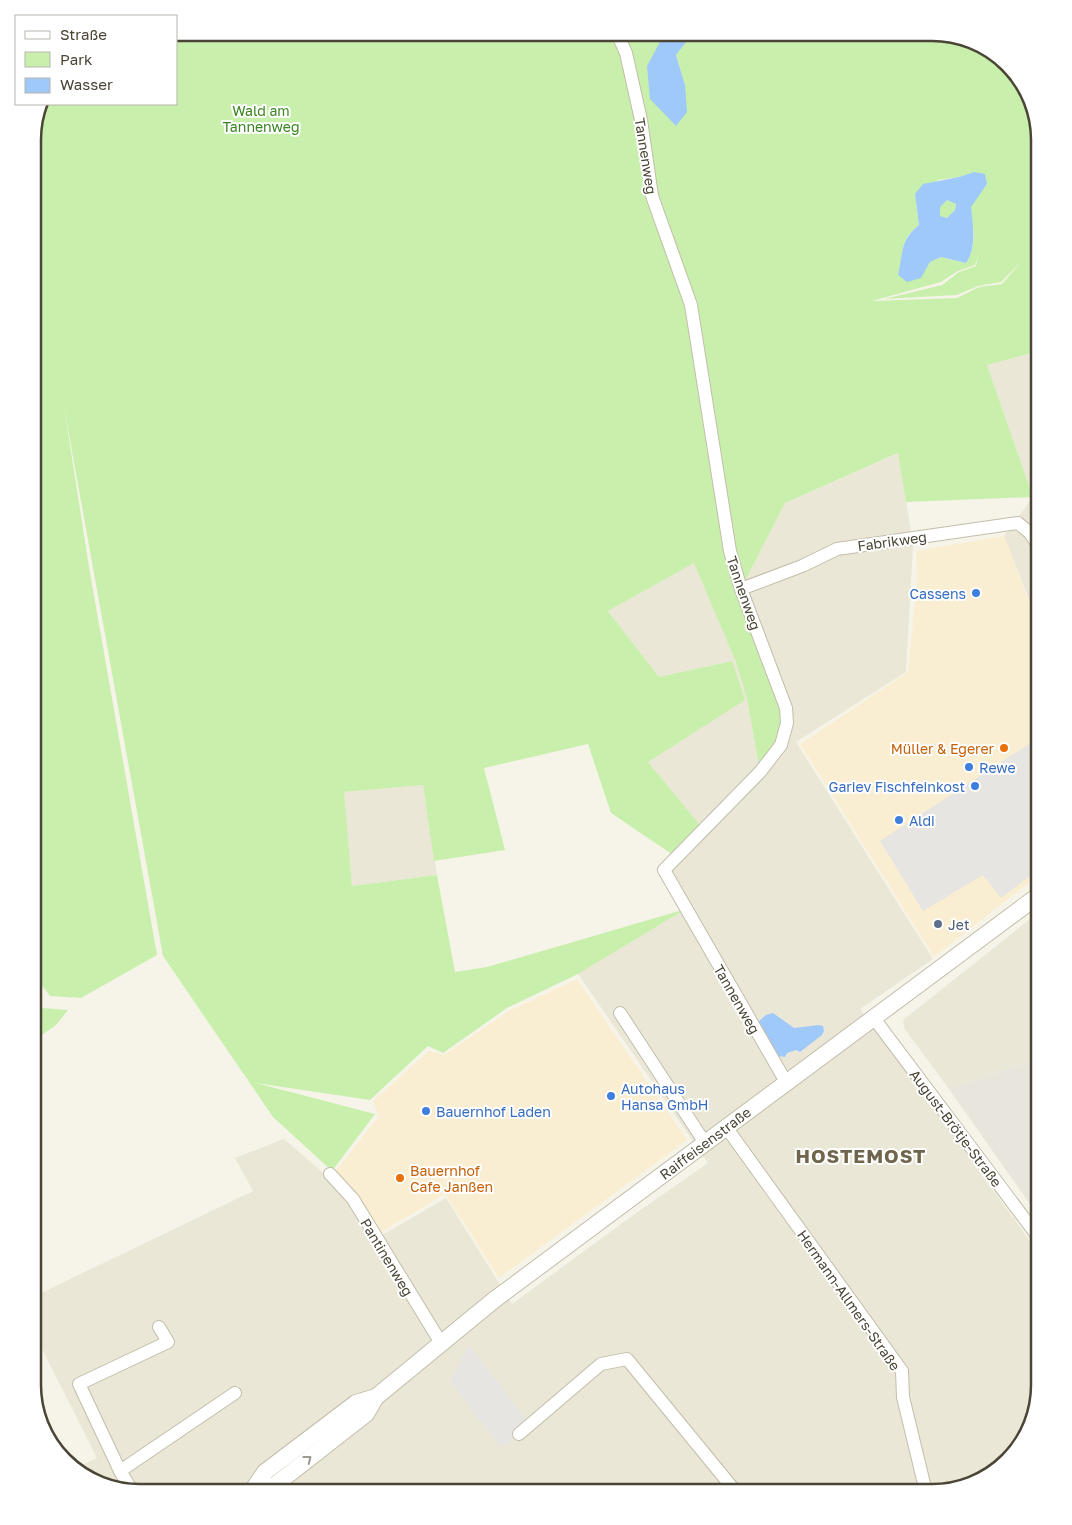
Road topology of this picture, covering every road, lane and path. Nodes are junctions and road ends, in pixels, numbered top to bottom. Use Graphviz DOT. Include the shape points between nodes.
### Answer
graph roads {
  1 [pos="621,41"];
  2 [pos="1031,534"];
  3 [pos="741,589"];
  4 [pos="1031,902"];
  5 [pos="620,1013"];
  6 [pos="873,1017"];
  7 [pos="786,1082"];
  8 [pos="726,1127"];
  9 [pos="705,1143"];
  10 [pos="330,1174"];
  11 [pos="1031,1226"];
  12 [pos="158,1327"];
  13 [pos="441,1343"];
  14 [pos="235,1393"];
  15 [pos="519,1434"];
  16 [pos="120,1471"];
  17 [pos="127,1483"];
  18 [pos="276,1484"];
  19 [pos="729,1484"];
  20 [pos="924,1484"];
  1 -- 3 [label="street, Tannenweg" via="641,120 652,196 691,305 730,551"];
  2 -- 3 [label="street, Fabrikweg" via="1018,524 837,548 802,566"];
  3 -- 7 [label="street, Tannenweg" via="786,708 784,737 781,746 760,772 664,870"];
  4 -- 6 [label="street, Raiffeisenstraße"];
  5 -- 9 [label="street"];
  6 -- 7 [label="street, Raiffeisenstraße"];
  6 -- 11 [label="street, August-Brötje-Straße"];
  7 -- 8 [label="street, Raiffeisenstraße"];
  8 -- 9 [label="street, Raiffeisenstraße"];
  8 -- 20 [label="street, Hermann-Allmers-Straße" via="902,1371 903,1397"];
  9 -- 13 [label="street, Raiffeisenstraße"];
  10 -- 13 [label="street, Pantinenweg" via="353,1199"];
  12 -- 16 [label="street" via="168,1342 79,1384"];
  13 -- 18 [label="street, Raiffeisenstraße" via="376,1397 366,1414"];
  14 -- 16 [label="street"];
  15 -- 19 [label="street" via="600,1364 627,1359"];
  16 -- 17 [label="street"];
}
